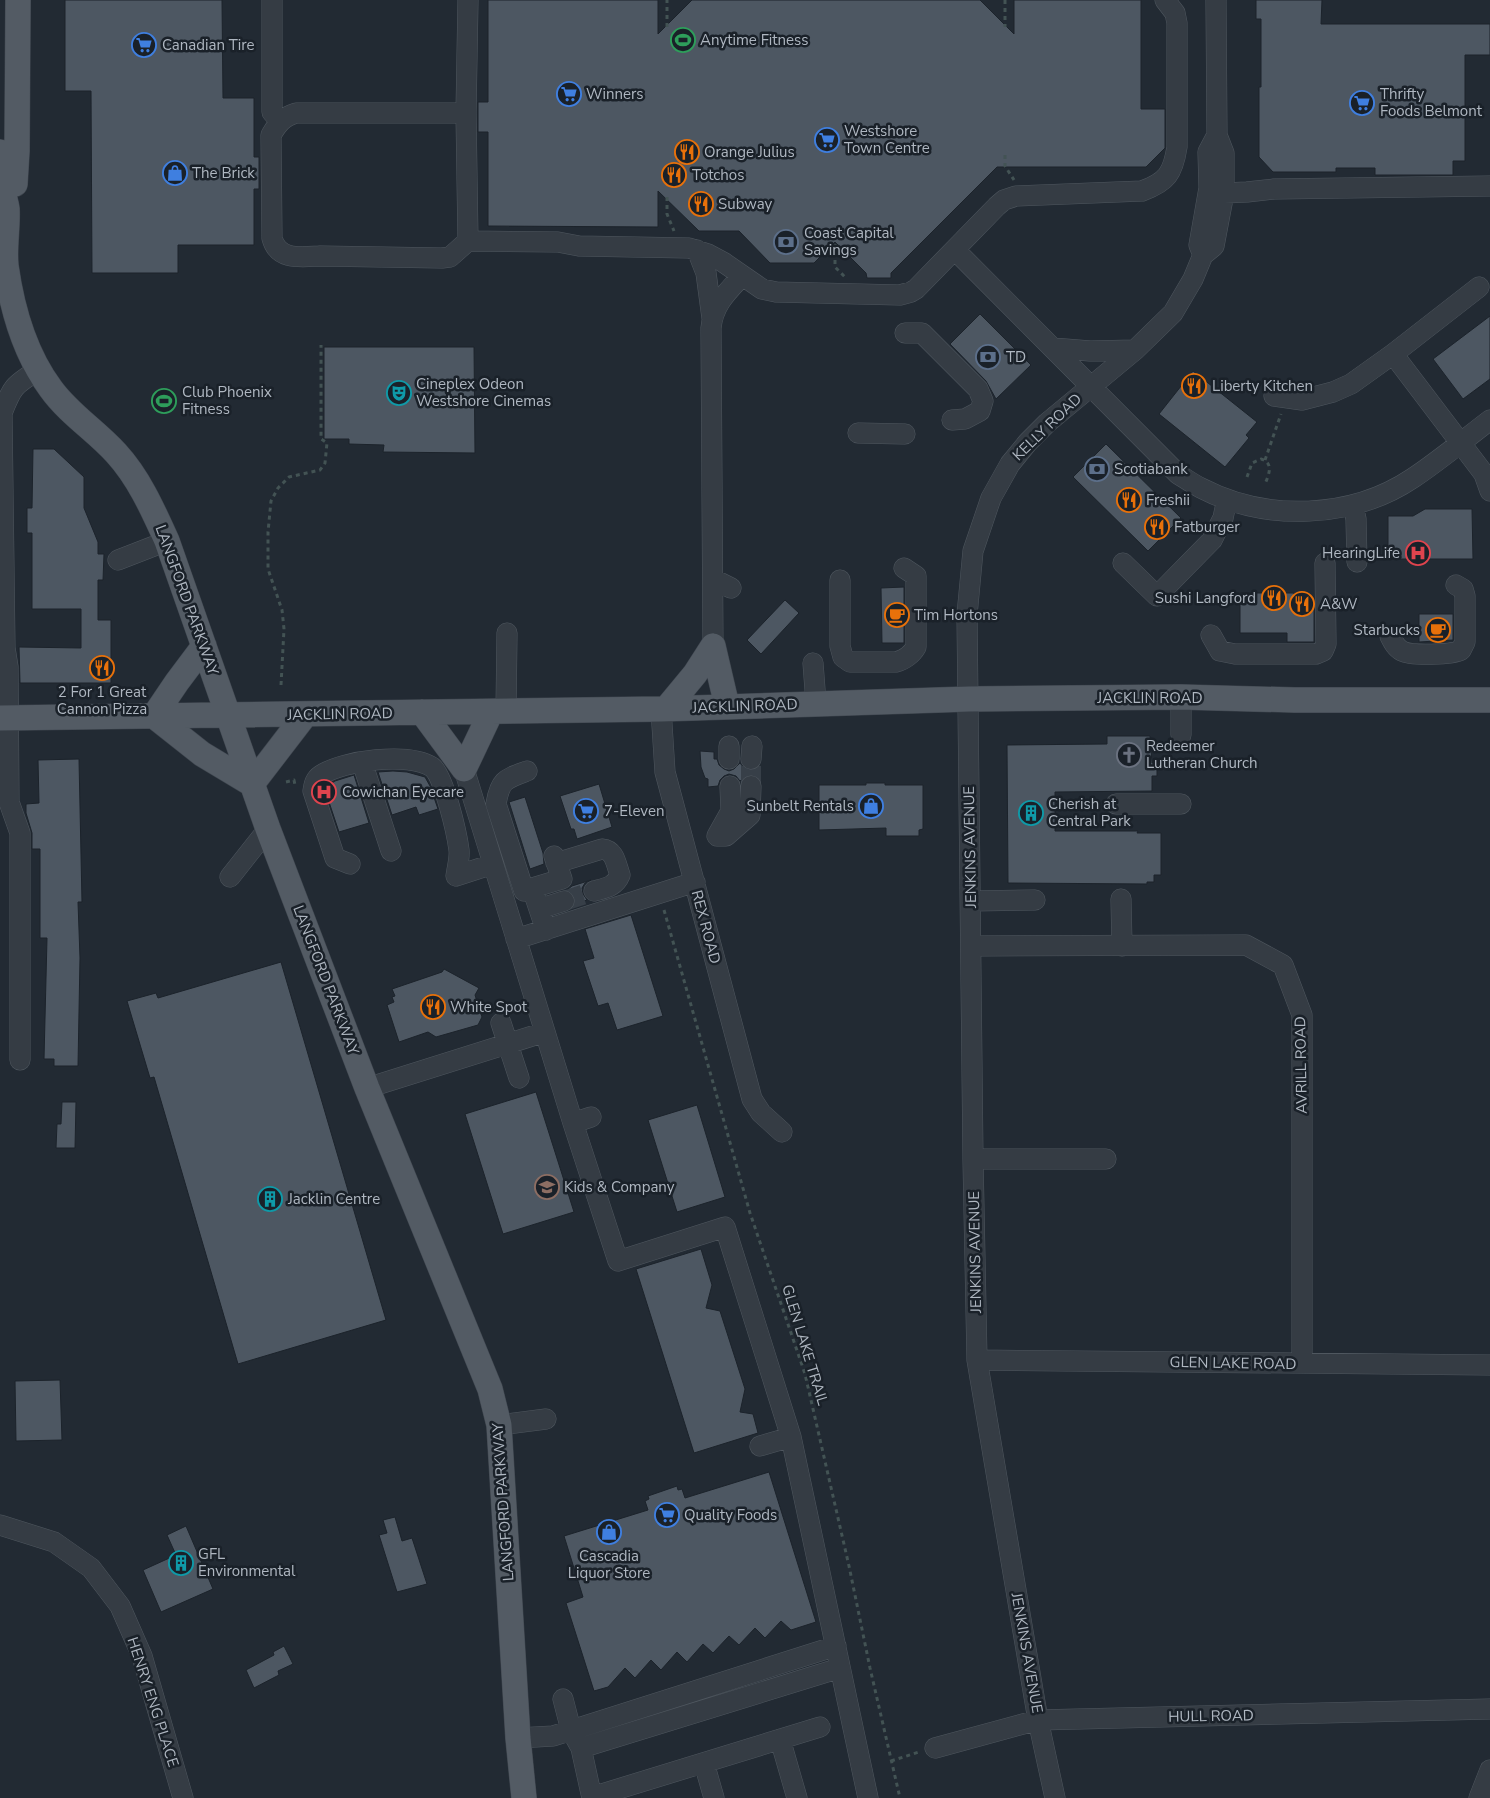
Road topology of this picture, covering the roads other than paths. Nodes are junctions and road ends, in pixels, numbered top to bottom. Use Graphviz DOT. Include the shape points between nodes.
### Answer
graph roads {
  1 [pos="18,0"];
  2 [pos="272,0"];
  3 [pos="468,0"];
  4 [pos="1164,0"];
  5 [pos="1216,0"];
  6 [pos="466,113"];
  7 [pos="280,121"];
  8 [pos="1217,135"];
  9 [pos="0,152"];
  10 [pos="1490,186"];
  11 [pos="1224,193"];
  12 [pos="3,208"];
  13 [pos="468,241"];
  14 [pos="689,249"];
  15 [pos="955,250"];
  16 [pos="1202,255"];
  17 [pos="742,276"];
  18 [pos="1479,287"];
  19 [pos="712,318"];
  20 [pos="914,333"];
  21 [pos="1053,348"];
  22 [pos="1135,350"];
  23 [pos="1393,354"];
  24 [pos="38,370"];
  25 [pos="1090,387"];
  26 [pos="1280,396"];
  27 [pos="952,420"];
  28 [pos="1490,420"];
  29 [pos="858,433"];
  30 [pos="905,434"];
  31 [pos="1460,443"];
  32 [pos="1490,491"];
  33 [pos="1227,499"];
  34 [pos="1353,505"];
  35 [pos="167,541"];
  36 [pos="118,560"];
  37 [pos="1123,562"];
  38 [pos="1356,562"];
  39 [pos="1324,563"];
  40 [pos="904,568"];
  41 [pos="713,579"];
  42 [pos="840,580"];
  43 [pos="1456,585"];
  44 [pos="731,588"];
  45 [pos="507,634"];
  46 [pos="1211,635"];
  47 [pos="1390,636"];
  48 [pos="204,646"];
  49 [pos="713,646"];
  50 [pos="2,654"];
  51 [pos="814,664"];
  52 [pos="1181,697"];
  53 [pos="969,698"];
  54 [pos="1490,700"];
  55 [pos="816,703"];
  56 [pos="727,706"];
  57 [pos="663,709"];
  58 [pos="499,711"];
  59 [pos="422,712"];
  60 [pos="228,715"];
  61 [pos="305,715"];
  62 [pos="154,716"];
  63 [pos="4,718"];
  64 [pos="1181,735"];
  65 [pos="362,762"];
  66 [pos="464,769"];
  67 [pos="527,771"];
  68 [pos="252,784"];
  69 [pos="730,786"];
  70 [pos="751,786"];
  71 [pos="1116,804"];
  72 [pos="1181,804"];
  73 [pos="268,829"];
  74 [pos="510,845"];
  75 [pos="391,851"];
  76 [pos="491,858"];
  77 [pos="350,864"];
  78 [pos="230,877"];
  79 [pos="695,882"];
  80 [pos="532,888"];
  81 [pos="594,891"];
  82 [pos="1121,899"];
  83 [pos="1035,900"];
  84 [pos="564,901"];
  85 [pos="971,901"];
  86 [pos="539,909"];
  87 [pos="557,931"];
  88 [pos="516,939"];
  89 [pos="972,946"];
  90 [pos="1122,946"];
  91 [pos="501,1022"];
  92 [pos="545,1032"];
  93 [pos="508,1044"];
  94 [pos="20,1060"];
  95 [pos="519,1078"];
  96 [pos="367,1088"];
  97 [pos="782,1132"];
  98 [pos="973,1159"];
  99 [pos="1106,1159"];
  100 [pos="977,1360"];
  101 [pos="1302,1364"];
  102 [pos="1490,1365"];
  103 [pos="546,1419"];
  104 [pos="499,1425"];
  105 [pos="791,1437"];
  106 [pos="760,1446"];
  107 [pos="0,1525"];
  108 [pos="836,1646"];
  109 [pos="840,1668"];
  110 [pos="563,1699"];
  111 [pos="1490,1709"];
  112 [pos="1038,1720"];
  113 [pos="820,1727"];
  114 [pos="572,1730"];
  115 [pos="518,1738"];
  116 [pos="780,1739"];
  117 [pos="581,1748"];
  118 [pos="935,1748"];
  119 [pos="704,1762"];
  120 [pos="1490,1770"];
  121 [pos="183,1798"];
  122 [pos="524,1798"];
  123 [pos="592,1798"];
  124 [pos="714,1798"];
  125 [pos="797,1798"];
  126 [pos="868,1798"];
  127 [pos="1055,1798"];
  128 [pos="1479,1798"];
  1 -- 12 [label="main road, LANGFORD PARKWAY" via="16,184"];
  2 -- 7 [label="street" via="272,112"];
  3 -- 6 [label="street"];
  4 -- 15 [label="street" via="1175,14 1177,23 1177,147 1175,163 1167,176 1157,186 1142,191 1024,195 1004,200"];
  5 -- 8 [label="street, KELLY ROAD"];
  6 -- 7 [label="street" via="296,113"];
  6 -- 13 [label="street"];
  7 -- 13 [label="street" via="271,135 272,238 274,245 285,255 442,258 450,256"];
  8 -- 11 [label="street, KELLY ROAD" via="1224,153"];
  8 -- 16 [label="street, KELLY ROAD" via="1208,152 1209,188 1199,245"];
  9 -- 12 [label="main road, LANGFORD PARKWAY"];
  10 -- 11 [label="street" via="1274,189"];
  11 -- 16 [label="street, KELLY ROAD" via="1214,246"];
  12 -- 24 [label="main road, LANGFORD PARKWAY" via="6,264 13,303"];
  13 -- 14 [label="street"];
  14 -- 17 [label="street" via="708,254"];
  14 -- 19 [label="street" via="706,274"];
  15 -- 17 [label="street" via="911,292 900,295 776,292 762,289"];
  15 -- 21 [label="street"];
  16 -- 22 [label="street, KELLY ROAD" via="1174,313"];
  17 -- 19 [label="street" via="722,297"];
  18 -- 23 [label="street"];
  19 -- 41 [label="street"];
  20 -- 27 [label="street" via="982,395 980,411 965,419"];
  21 -- 22 [label="street"];
  21 -- 25 [label="street"];
  22 -- 25 [label="street, KELLY ROAD"];
  23 -- 26 [label="street" via="1351,384 1333,392 1302,400"];
  23 -- 31 [label="street"];
  24 -- 35 [label="main road, LANGFORD PARKWAY" via="66,409 116,453 131,472 150,502"];
  24 -- 50 [label="street" via="11,391 2,413"];
  25 -- 33 [label="street" via="1178,474"];
  25 -- 53 [label="street, KELLY ROAD" via="1028,442 1010,464 991,498 973,551 967,615"];
  28 -- 31 [label="street"];
  29 -- 30 [label="street"];
  31 -- 32 [label="street" via="1484,474"];
  31 -- 34 [label="street" via="1412,479"];
  33 -- 34 [label="street" via="1290,511"];
  33 -- 37 [label="street" via="1223,518 1212,540 1157,596"];
  34 -- 38 [label="street"];
  35 -- 36 [label="street"];
  35 -- 48 [label="main road, LANGFORD PARKWAY"];
  39 -- 46 [label="street" via="1326,644 1323,651 1316,654 1235,654 1220,651"];
  40 -- 42 [label="street" via="916,576 916,647 896,662 850,662 843,657 840,646"];
  41 -- 44 [label="street"];
  41 -- 49 [label="street"];
  43 -- 47 [label="street" via="1463,589 1465,596 1465,642 1461,650 1409,654 1400,651"];
  45 -- 58 [label="street"];
  48 -- 60 [label="main road, LANGFORD PARKWAY"];
  48 -- 62 [label="main road"];
  49 -- 56 [label="main road"];
  49 -- 57 [label="main road" via="695,674"];
  50 -- 63 [label="street" via="8,666"];
  51 -- 55 [label="street"];
  52 -- 53 [label="main road, JACKLIN ROAD"];
  52 -- 54 [label="main road, JACKLIN ROAD"];
  52 -- 64 [label="street"];
  53 -- 55 [label="main road, JACKLIN ROAD"];
  53 -- 85 [label="street, JENKINS AVENUE"];
  55 -- 56 [label="main road, JACKLIN ROAD"];
  56 -- 57 [label="main road, JACKLIN ROAD"];
  57 -- 58 [label="main road, JACKLIN ROAD"];
  57 -- 79 [label="street, REX ROAD" via="661,740 665,772"];
  58 -- 59 [label="main road, JACKLIN ROAD"];
  58 -- 66 [label="main road"];
  59 -- 61 [label="main road, JACKLIN ROAD"];
  59 -- 66 [label="main road"];
  60 -- 61 [label="main road, JACKLIN ROAD"];
  60 -- 62 [label="main road, JACKLIN ROAD"];
  60 -- 68 [label="main road, LANGFORD PARKWAY"];
  61 -- 68 [label="main road"];
  62 -- 63 [label="main road, JACKLIN ROAD"];
  62 -- 68 [label="main road" via="202,754"];
  63 -- 94 [label="street" via="9,802 20,834"];
  65 -- 75 [label="street"];
  65 -- 76 [label="street" via="402,758 420,761 433,768 440,778 460,852 456,876"];
  65 -- 77 [label="street" via="321,775 314,781 313,791 335,858"];
  66 -- 76 [label="street"];
  67 -- 74 [label="street" via="506,779 498,789 496,804"];
  68 -- 73 [label="main road, LANGFORD PARKWAY"];
  69 -- 70 [label="street" via="731,811 717,836 726,836 750,815"];
  71 -- 72 [label="street"];
  73 -- 78 [label="street"];
  73 -- 96 [label="main road, LANGFORD PARKWAY"];
  74 -- 76 [label="street"];
  74 -- 80 [label="street" via="524,891"];
  76 -- 88 [label="street"];
  79 -- 87 [label="street"];
  79 -- 97 [label="street, REX ROAD" via="752,1098 761,1113"];
  80 -- 81 [label="street" via="562,879 555,859 608,849 620,876 614,885"];
  80 -- 86 [label="street"];
  82 -- 90 [label="street"];
  83 -- 85 [label="street"];
  84 -- 86 [label="street"];
  85 -- 89 [label="street, JENKINS AVENUE"];
  86 -- 87 [label="street"];
  87 -- 88 [label="street"];
  88 -- 92 [label="street"];
  89 -- 90 [label="street, AVRILL ROAD"];
  89 -- 98 [label="street, JENKINS AVENUE"];
  90 -- 101 [label="street, AVRILL ROAD" via="1246,945 1283,966 1302,1015"];
  91 -- 93 [label="street"];
  92 -- 93 [label="street"];
  92 -- 105 [label="street" via="566,1073 582,1120 618,1261 660,1241 725,1228"];
  93 -- 95 [label="street"];
  93 -- 96 [label="street"];
  96 -- 104 [label="main road, LANGFORD PARKWAY" via="490,1389"];
  98 -- 99 [label="street"];
  98 -- 100 [label="street, JENKINS AVENUE"];
  100 -- 101 [label="street, GLEN LAKE ROAD"];
  100 -- 112 [label="street, JENKINS AVENUE"];
  101 -- 102 [label="street, GLEN LAKE ROAD"];
  103 -- 104 [label="street"];
  104 -- 115 [label="main road, LANGFORD PARKWAY"];
  105 -- 106 [label="street"];
  105 -- 108 [label="street"];
  107 -- 121 [label="street, HENRY ENG PLACE" via="54,1542 91,1568 120,1606 142,1656"];
  108 -- 109 [label="street"];
  108 -- 114 [label="street"];
  109 -- 117 [label="street"];
  109 -- 126 [label="street"];
  110 -- 114 [label="street"];
  111 -- 112 [label="street, HULL ROAD"];
  112 -- 118 [label="street, HULL ROAD"];
  112 -- 127 [label="street, JENKINS AVENUE"];
  113 -- 116 [label="street"];
  114 -- 115 [label="street" via="553,1736"];
  114 -- 117 [label="street"];
  115 -- 122 [label="main road, LANGFORD PARKWAY"];
  116 -- 119 [label="street"];
  116 -- 125 [label="street"];
  117 -- 123 [label="street"];
  119 -- 123 [label="street"];
  119 -- 124 [label="street"];
  120 -- 128 [label="street"];
}
